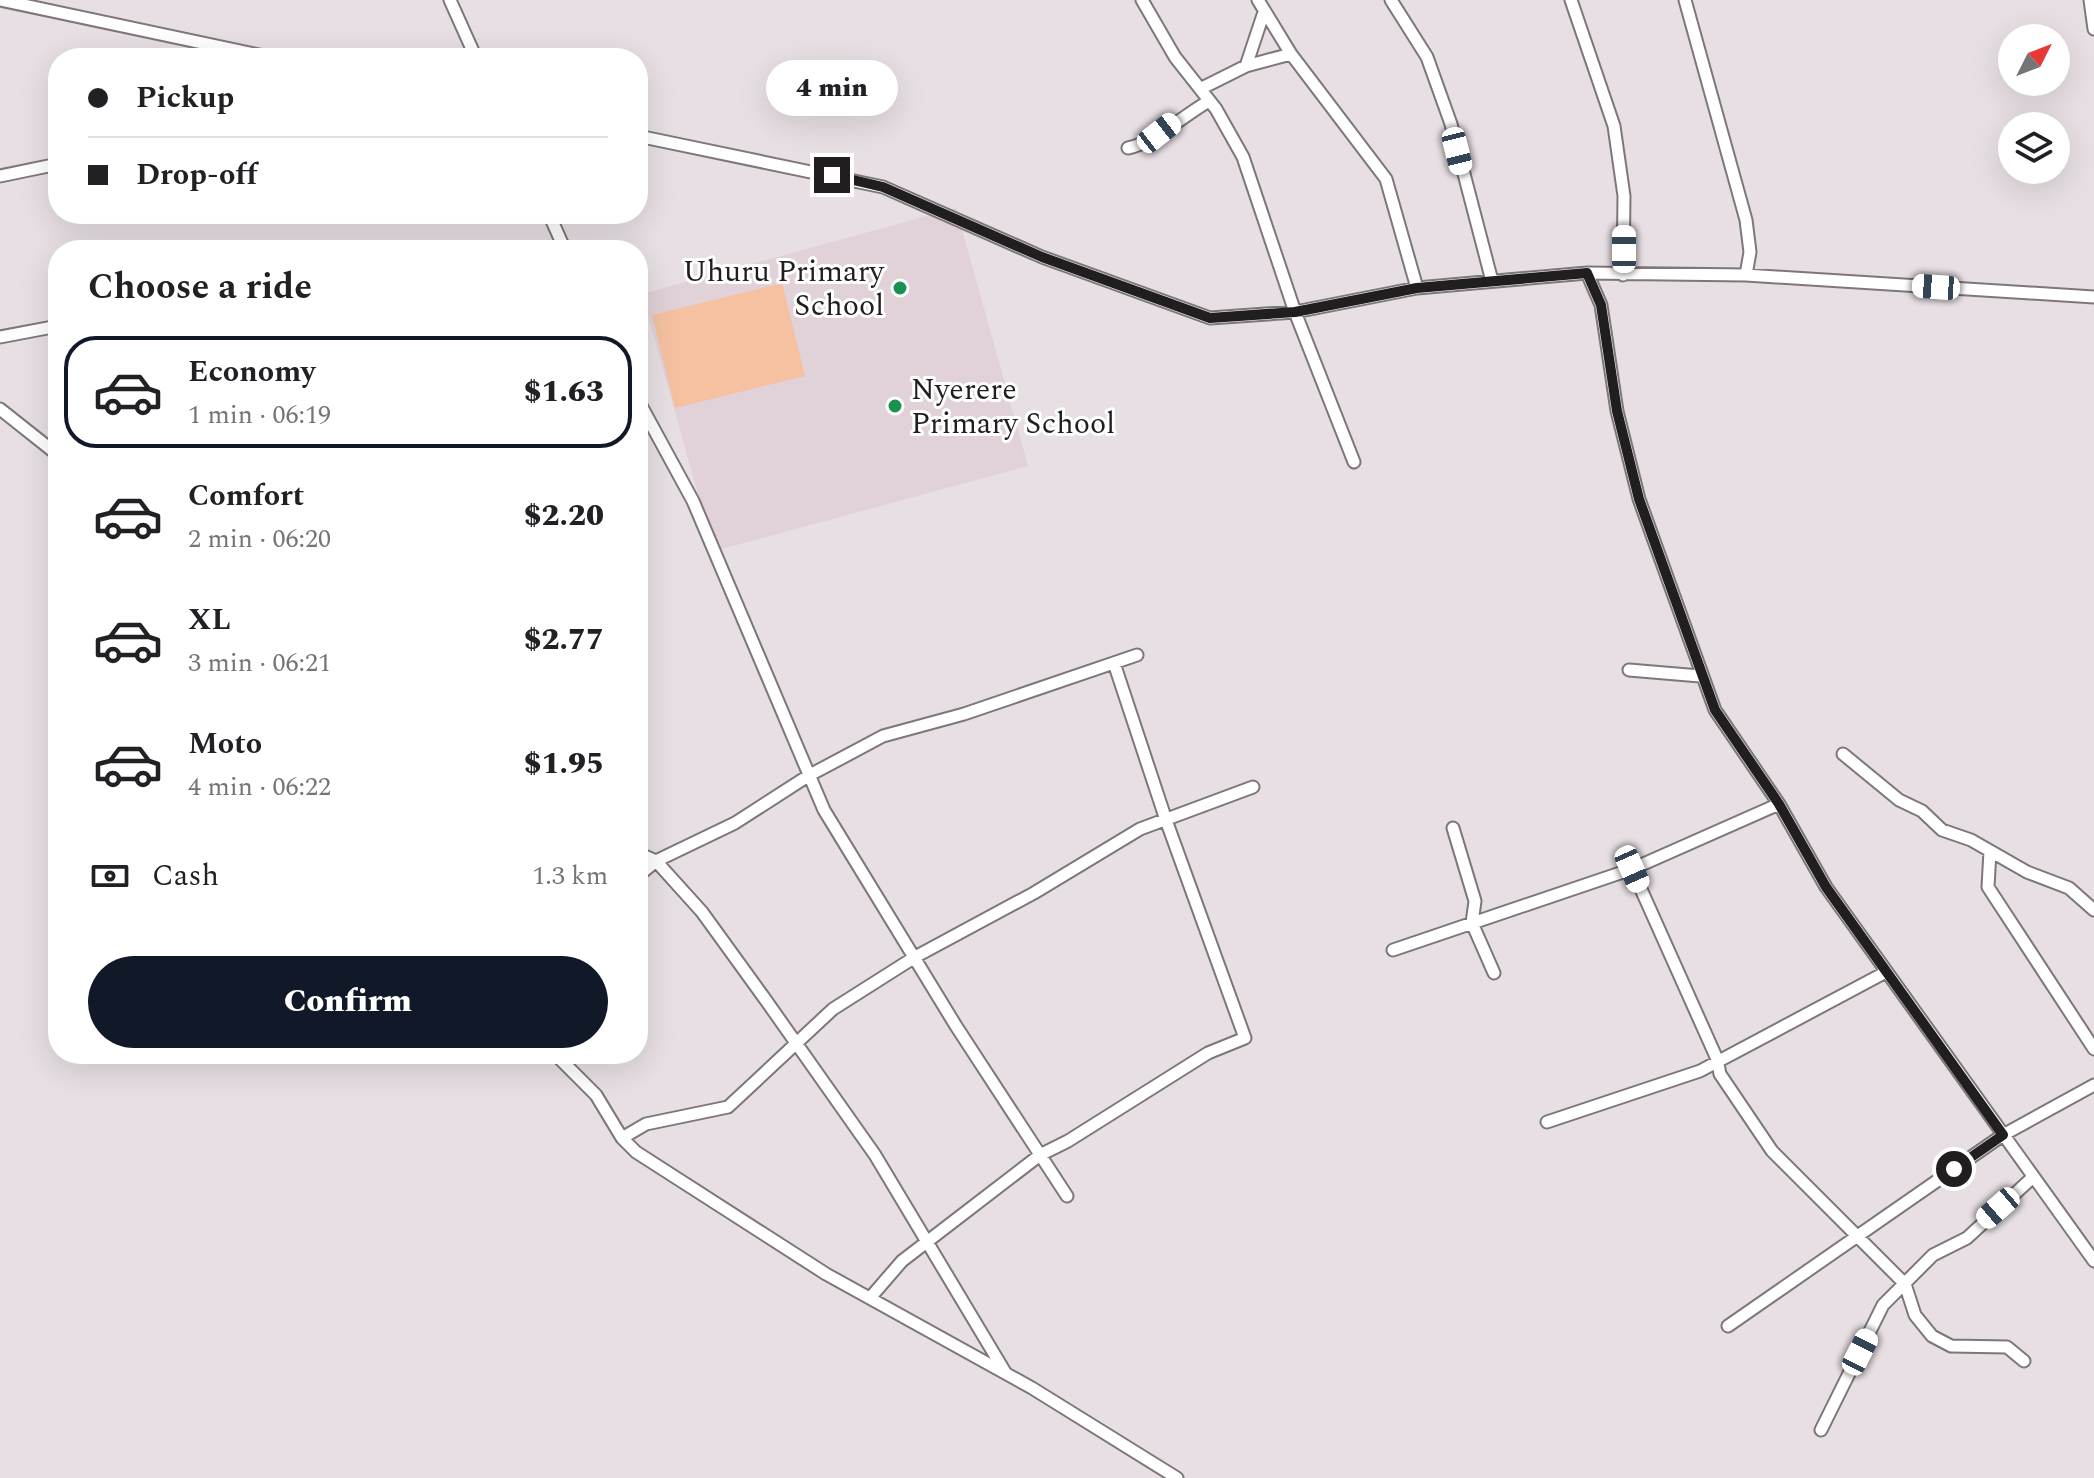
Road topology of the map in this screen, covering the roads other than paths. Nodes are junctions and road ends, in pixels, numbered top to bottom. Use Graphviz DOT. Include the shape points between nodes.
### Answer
graph roads {
  1 [pos="0,0"];
  2 [pos="450,0"];
  3 [pos="1142,0"];
  4 [pos="1258,0"];
  5 [pos="1391,0"];
  6 [pos="1571,0"];
  7 [pos="1685,0"];
  8 [pos="2090,0"];
  9 [pos="1264,12"];
  10 [pos="2094,29"];
  11 [pos="226,48"];
  12 [pos="472,48"];
  13 [pos="1291,54"];
  14 [pos="1246,66"];
  15 [pos="1200,89"];
  16 [pos="1209,101"];
  17 [pos="648,138"];
  18 [pos="1128,148"];
  19 [pos="48,166"];
  20 [pos="0,176"];
  21 [pos="1587,273"];
  22 [pos="1623,275"];
  23 [pos="1746,275"];
  24 [pos="1492,281"];
  25 [pos="1417,288"];
  26 [pos="2094,297"];
  27 [pos="1295,312"];
  28 [pos="48,328"];
  29 [pos="0,337"];
  30 [pos="0,409"];
  31 [pos="648,418"];
  32 [pos="48,447"];
  33 [pos="1354,462"];
  34 [pos="1137,655"];
  35 [pos="1114,663"];
  36 [pos="1629,670"];
  37 [pos="1700,676"];
  38 [pos="1843,754"];
  39 [pos="808,776"];
  40 [pos="1253,787"];
  41 [pos="1779,804"];
  42 [pos="1166,820"];
  43 [pos="1453,828"];
  44 [pos="1990,851"];
  45 [pos="648,857"];
  46 [pos="656,861"];
  47 [pos="648,868"];
  48 [pos="1632,869"];
  49 [pos="2094,910"];
  50 [pos="1472,923"];
  51 [pos="1393,950"];
  52 [pos="915,957"];
  53 [pos="1886,972"];
  54 [pos="1494,973"];
  55 [pos="795,1044"];
  56 [pos="2094,1049"];
  57 [pos="1717,1059"];
  58 [pos="565,1064"];
  59 [pos="2094,1085"];
  60 [pos="1547,1122"];
  61 [pos="2003,1135"];
  62 [pos="622,1138"];
  63 [pos="1040,1155"];
  64 [pos="2033,1177"];
  65 [pos="1067,1196"];
  66 [pos="1856,1239"];
  67 [pos="928,1243"];
  68 [pos="2094,1261"];
  69 [pos="1905,1284"];
  70 [pos="870,1298"];
  71 [pos="1728,1326"];
  72 [pos="2024,1361"];
  73 [pos="1005,1373"];
  74 [pos="1821,1430"];
  75 [pos="1177,1478"];
  1 -- 11 [label="street"];
  2 -- 12 [label="street"];
  3 -- 15 [label="street"];
  4 -- 9 [label="street"];
  5 -- 24 [label="street" via="1427,57 1451,124"];
  6 -- 22 [label="street" via="1614,126 1624,196"];
  7 -- 23 [label="street" via="1746,220"];
  8 -- 10 [label="street"];
  9 -- 13 [label="street"];
  9 -- 14 [label="street"];
  13 -- 14 [label="street"];
  13 -- 25 [label="street" via="1386,179"];
  14 -- 15 [label="street"];
  15 -- 16 [label="street"];
  16 -- 18 [label="street" via="1143,146"];
  16 -- 27 [label="street" via="1243,157"];
  17 -- 27 [label="street" via="883,187 1042,257 1210,318"];
  19 -- 20 [label="street"];
  21 -- 22 [label="street"];
  21 -- 24 [label="street"];
  21 -- 37 [label="street" via="1601,305 1617,411 1639,499"];
  22 -- 23 [label="street"];
  23 -- 26 [label="street"];
  24 -- 25 [label="street"];
  25 -- 27 [label="street"];
  27 -- 33 [label="street"];
  28 -- 29 [label="street"];
  30 -- 32 [label="street"];
  31 -- 39 [label="street" via="693,501"];
  34 -- 35 [label="street"];
  35 -- 39 [label="street" via="883,736"];
  35 -- 42 [label="street"];
  36 -- 37 [label="street"];
  37 -- 41 [label="street" via="1715,710"];
  38 -- 44 [label="street" via="1942,830"];
  39 -- 46 [label="street" via="735,823"];
  39 -- 52 [label="street"];
  40 -- 42 [label="street"];
  41 -- 48 [label="street"];
  41 -- 53 [label="street" via="1826,887"];
  42 -- 52 [label="street" via="1140,829"];
  42 -- 63 [label="street" via="1245,1038 1208,1053"];
  43 -- 50 [label="street" via="1475,901"];
  44 -- 49 [label="street" via="2069,888"];
  44 -- 56 [label="street" via="1988,887"];
  45 -- 46 [label="street"];
  46 -- 47 [label="street"];
  46 -- 55 [label="street" via="702,912"];
  48 -- 50 [label="street"];
  48 -- 57 [label="street"];
  50 -- 51 [label="street"];
  50 -- 54 [label="street"];
  52 -- 55 [label="street" via="833,1009"];
  52 -- 63 [label="street"];
  53 -- 57 [label="street"];
  53 -- 61 [label="street"];
  55 -- 62 [label="street" via="728,1107 646,1124"];
  55 -- 67 [label="street" via="875,1155"];
  57 -- 60 [label="street" via="1700,1071"];
  57 -- 66 [label="street" via="1720,1074 1772,1151"];
  58 -- 62 [label="street" via="596,1095"];
  59 -- 61 [label="street"];
  61 -- 64 [label="street"];
  61 -- 66 [label="street"];
  62 -- 70 [label="street" via="636,1152"];
  63 -- 65 [label="street"];
  63 -- 67 [label="street"];
  64 -- 68 [label="street"];
  64 -- 69 [label="street" via="1967,1238 1933,1255"];
  66 -- 69 [label="street"];
  66 -- 71 [label="street"];
  67 -- 70 [label="street" via="902,1261"];
  67 -- 73 [label="street"];
  69 -- 72 [label="street" via="1915,1315 1932,1336 1951,1346 2007,1347"];
  69 -- 74 [label="street" via="1883,1305"];
  70 -- 73 [label="street"];
  73 -- 75 [label="street"];
}
